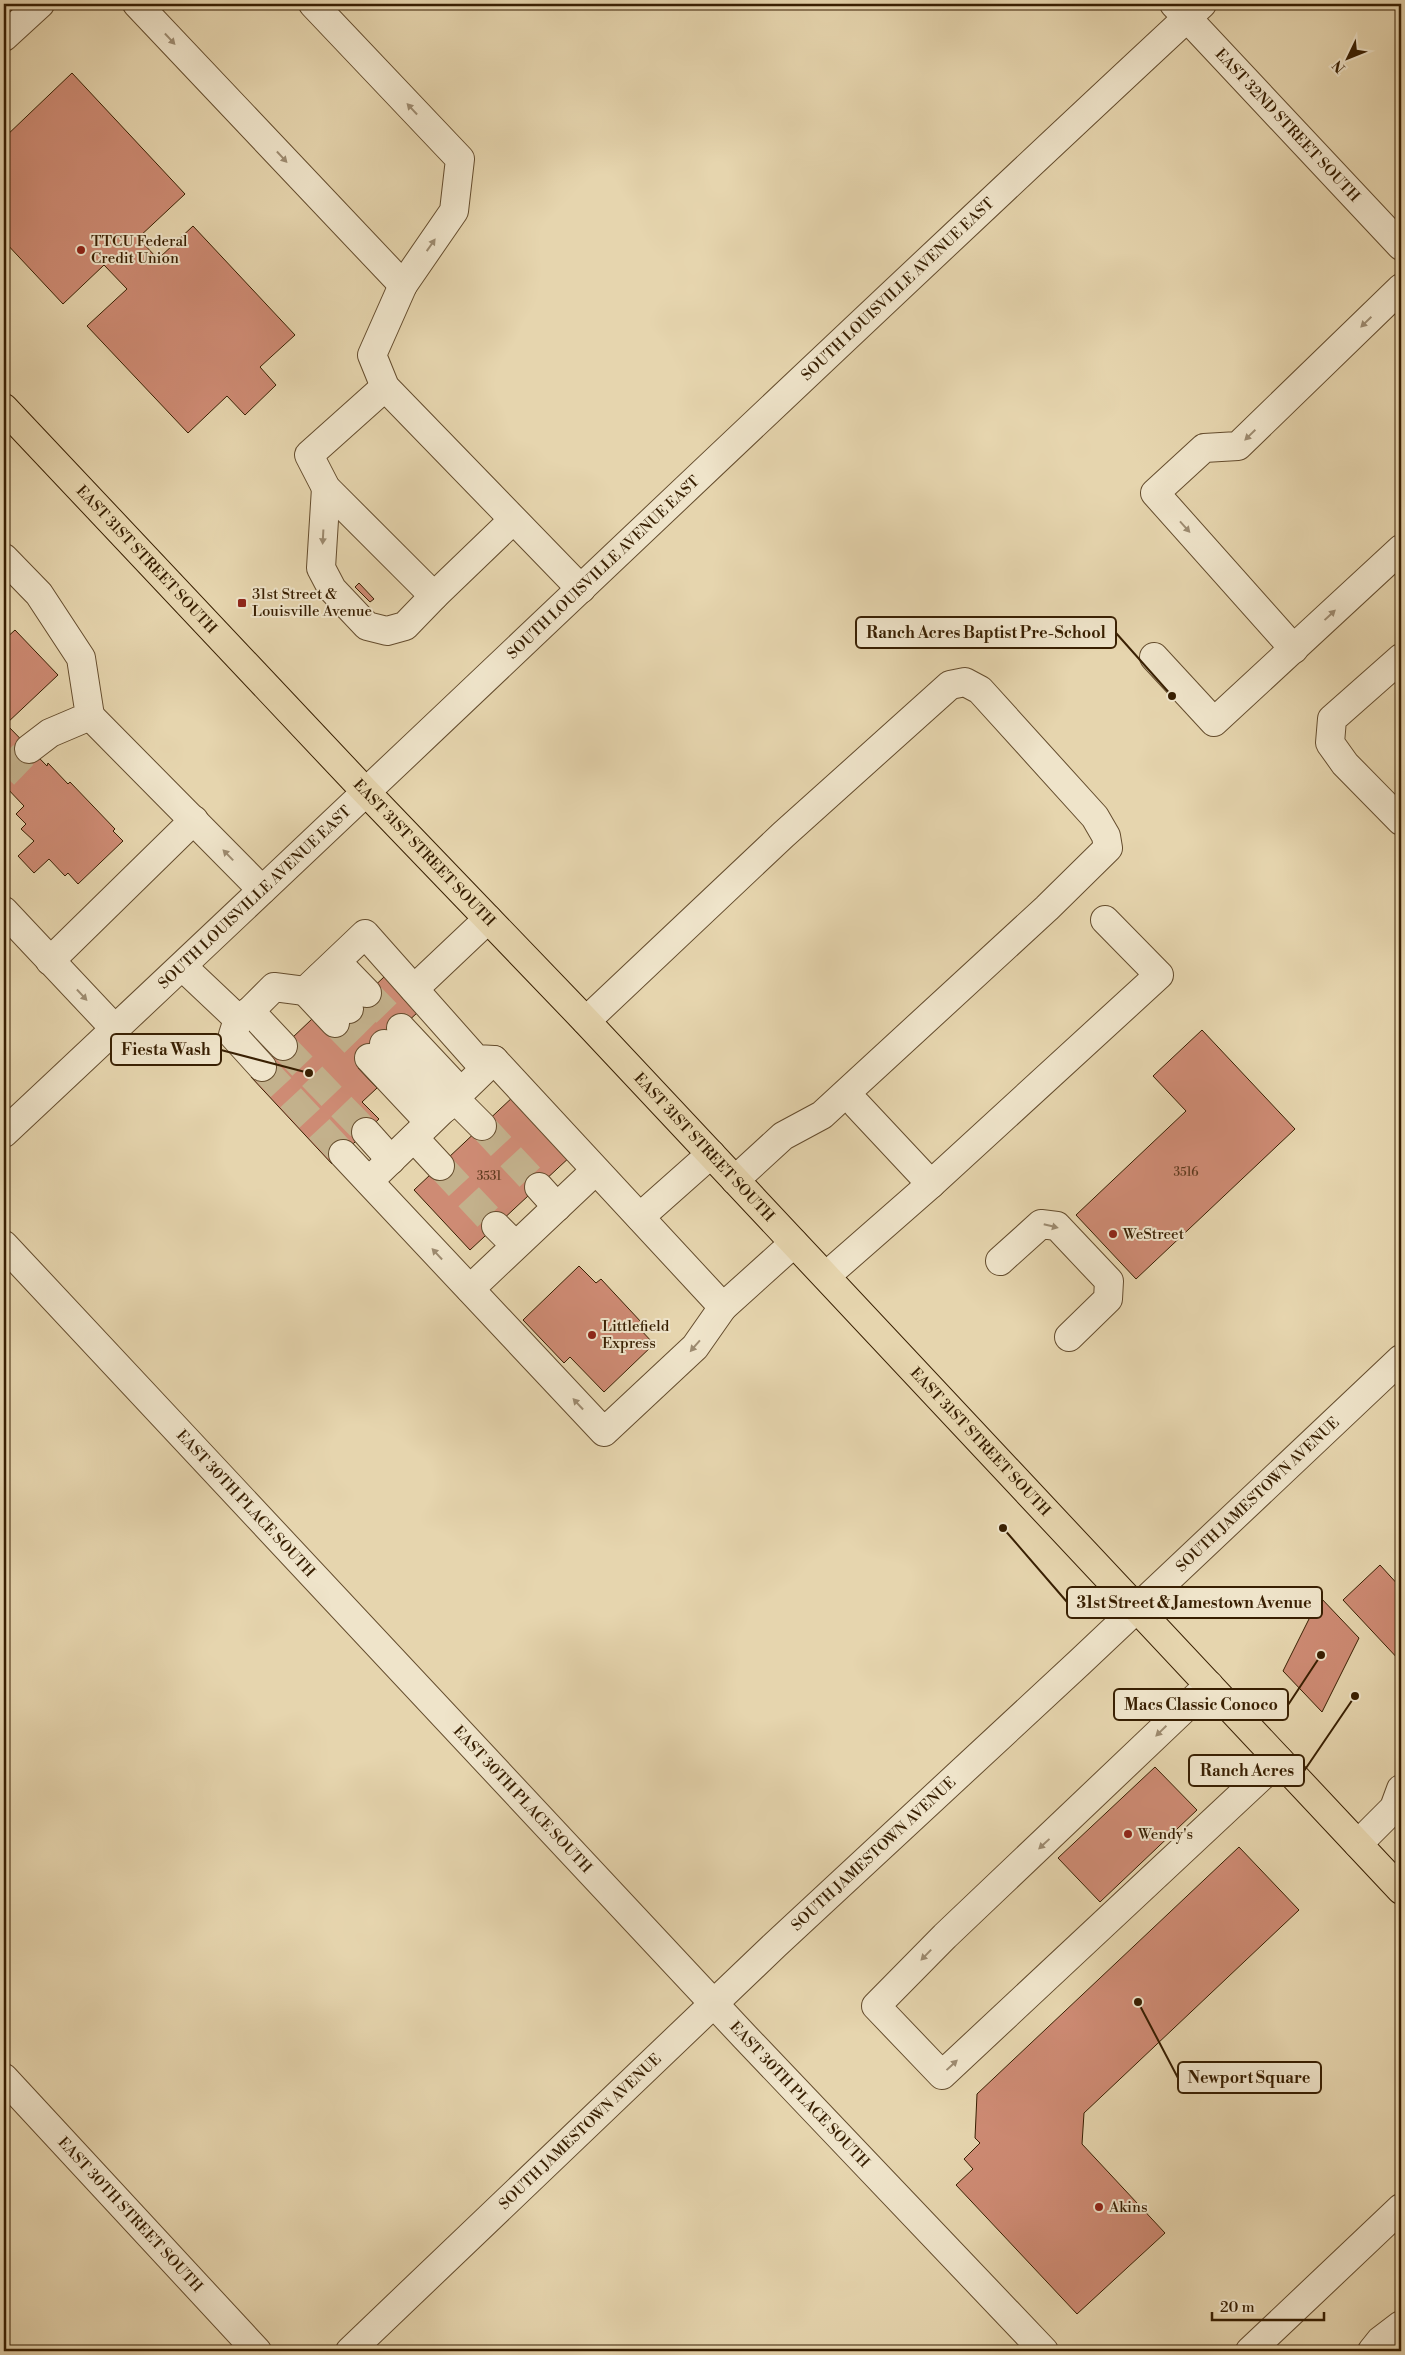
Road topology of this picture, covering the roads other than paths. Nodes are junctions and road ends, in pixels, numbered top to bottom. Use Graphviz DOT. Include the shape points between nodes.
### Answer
graph roads {
  1 [pos="40,4"];
  2 [pos="137,4"];
  3 [pos="313,4"];
  4 [pos="1188,8"];
  5 [pos="8,24"];
  6 [pos="1401,246"];
  7 [pos="403,285"];
  8 [pos="1401,288"];
  9 [pos="385,388"];
  10 [pos="4,408"];
  11 [pos="326,488"];
  12 [pos="513,520"];
  13 [pos="1401,549"];
  14 [pos="4,558"];
  15 [pos="581,590"];
  16 [pos="434,596"];
  17 [pos="1294,649"];
  18 [pos="1154,658"];
  19 [pos="1401,658"];
  20 [pos="90,716"];
  21 [pos="29,749"];
  22 [pos="364,791"];
  23 [pos="194,820"];
  24 [pos="1401,821"];
  25 [pos="262,890"];
  26 [pos="4,911"];
  27 [pos="488,919"];
  28 [pos="1106,920"];
  29 [pos="50,961"];
  30 [pos="183,967"];
  31 [pos="321,977"];
  32 [pos="414,989"];
  33 [pos="244,1015"];
  34 [pos="586,1021"];
  35 [pos="115,1029"];
  36 [pos="284,1046"];
  37 [pos="494,1060"];
  38 [pos="262,1067"];
  39 [pos="857,1105"];
  40 [pos="441,1112"];
  41 [pos="482,1126"];
  42 [pos="4,1132"];
  43 [pos="366,1132"];
  44 [pos="343,1154"];
  45 [pos="710,1154"];
  46 [pos="391,1160"];
  47 [pos="440,1166"];
  48 [pos="596,1171"];
  49 [pos="735,1180"];
  50 [pos="369,1181"];
  51 [pos="931,1184"];
  52 [pos="539,1187"];
  53 [pos="557,1207"];
  54 [pos="640,1218"];
  55 [pos="496,1226"];
  56 [pos="794,1243"];
  57 [pos="4,1245"];
  58 [pos="515,1245"];
  59 [pos="1000,1261"];
  60 [pos="826,1276"];
  61 [pos="470,1289"];
  62 [pos="723,1307"];
  63 [pos="1068,1338"];
  64 [pos="1398,1368"];
  65 [pos="1136,1608"];
  66 [pos="1209,1685"];
  67 [pos="1278,1760"];
  68 [pos="1401,1789"];
  69 [pos="1358,1844"];
  70 [pos="1401,1890"];
  71 [pos="714,2004"];
  72 [pos="4,2078"];
  73 [pos="1401,2208"];
  74 [pos="1401,2325"];
  75 [pos="257,2351"];
  76 [pos="350,2351"];
  77 [pos="1044,2351"];
  78 [pos="1250,2351"];
  79 [pos="1372,2351"];
  1 -- 5 [label="street"];
  2 -- 7 [label="street, one-way"];
  7 -- 3 [label="street, one-way" via="454,211 460,158"];
  4 -- 6 [label="street, EAST 32ND STREET SOUTH"];
  4 -- 15 [label="street, SOUTH LOUISVILLE AVENUE EAST"];
  7 -- 9 [label="street" via="372,355"];
  8 -- 17 [label="street, one-way" via="1238,446 1204,448 1155,493"];
  9 -- 11 [label="street" via="309,456"];
  9 -- 12 [label="street"];
  10 -- 22 [label="main road, EAST 31ST STREET SOUTH"];
  11 -- 16 [label="street"];
  11 -- 16 [label="street, one-way" via="321,568 332,589 368,626 387,631 405,626"];
  12 -- 15 [label="street"];
  12 -- 16 [label="street"];
  17 -- 13 [label="street, one-way"];
  14 -- 20 [label="street" via="39,594 81,658"];
  15 -- 22 [label="street, SOUTH LOUISVILLE AVENUE EAST"];
  17 -- 18 [label="street" via="1214,722"];
  19 -- 24 [label="street" via="1332,719 1330,743 1345,764"];
  20 -- 21 [label="street" via="50,733"];
  20 -- 23 [label="street"];
  22 -- 25 [label="street, SOUTH LOUISVILLE AVENUE EAST"];
  22 -- 27 [label="main road, EAST 31ST STREET SOUTH"];
  25 -- 23 [label="street, one-way"];
  23 -- 29 [label="street"];
  25 -- 30 [label="street, SOUTH LOUISVILLE AVENUE EAST"];
  26 -- 29 [label="street"];
  27 -- 32 [label="street"];
  27 -- 34 [label="main road, EAST 31ST STREET SOUTH"];
  28 -- 51 [label="street" via="1159,975"];
  29 -- 35 [label="street, one-way"];
  30 -- 33 [label="street"];
  30 -- 35 [label="street, SOUTH LOUISVILLE AVENUE EAST"];
  31 -- 31 [label="street" via="351,1008"];
  31 -- 32 [label="street" via="366,934"];
  31 -- 33 [label="street" via="274,987"];
  32 -- 37 [label="street" via="476,1059"];
  33 -- 36 [label="street"];
  33 -- 38 [label="street" via="233,1035"];
  34 -- 45 [label="main road, EAST 31ST STREET SOUTH"];
  34 -- 49 [label="street" via="783,835 950,685 965,682 980,690 1094,817 1106,836 1108,848 822,1115 783,1136"];
  35 -- 42 [label="street, SOUTH LOUISVILLE AVENUE EAST"];
  37 -- 40 [label="street"];
  37 -- 48 [label="street"];
  39 -- 51 [label="street"];
  40 -- 40 [label="street" via="384,1044"];
  40 -- 41 [label="street"];
  40 -- 46 [label="street"];
  40 -- 47 [label="street"];
  43 -- 46 [label="street"];
  44 -- 50 [label="street"];
  45 -- 49 [label="main road, EAST 31ST STREET SOUTH"];
  45 -- 54 [label="street"];
  46 -- 50 [label="street"];
  48 -- 53 [label="street"];
  48 -- 54 [label="street"];
  49 -- 56 [label="main road, EAST 31ST STREET SOUTH"];
  61 -- 50 [label="street, one-way"];
  51 -- 60 [label="street"];
  52 -- 53 [label="street"];
  53 -- 58 [label="street"];
  54 -- 62 [label="street"];
  55 -- 58 [label="street"];
  56 -- 60 [label="main road, EAST 31ST STREET SOUTH"];
  56 -- 62 [label="street"];
  57 -- 71 [label="street, EAST 30TH PLACE SOUTH"];
  58 -- 61 [label="street"];
  59 -- 63 [label="street, one-way" via="1040,1224 1057,1226 1109,1280 1108,1299"];
  60 -- 65 [label="main road, EAST 31ST STREET SOUTH"];
  62 -- 61 [label="street, one-way" via="696,1347 604,1432"];
  64 -- 65 [label="street, SOUTH JAMESTOWN AVENUE"];
  65 -- 66 [label="main road, EAST 31ST STREET SOUTH"];
  65 -- 71 [label="street, SOUTH JAMESTOWN AVENUE"];
  66 -- 67 [label="main road, EAST 31ST STREET SOUTH"];
  66 -- 67 [label="street, one-way" via="945,1936 876,2006 942,2074"];
  67 -- 69 [label="main road, EAST 31ST STREET SOUTH"];
  68 -- 69 [label="street" via="1394,1808"];
  69 -- 70 [label="main road, EAST 31ST STREET SOUTH"];
  71 -- 76 [label="street, SOUTH JAMESTOWN AVENUE"];
  71 -- 77 [label="street, EAST 30TH PLACE SOUTH"];
  72 -- 75 [label="street, EAST 30TH STREET SOUTH"];
  73 -- 78 [label="street"];
  74 -- 79 [label="street"];
}
